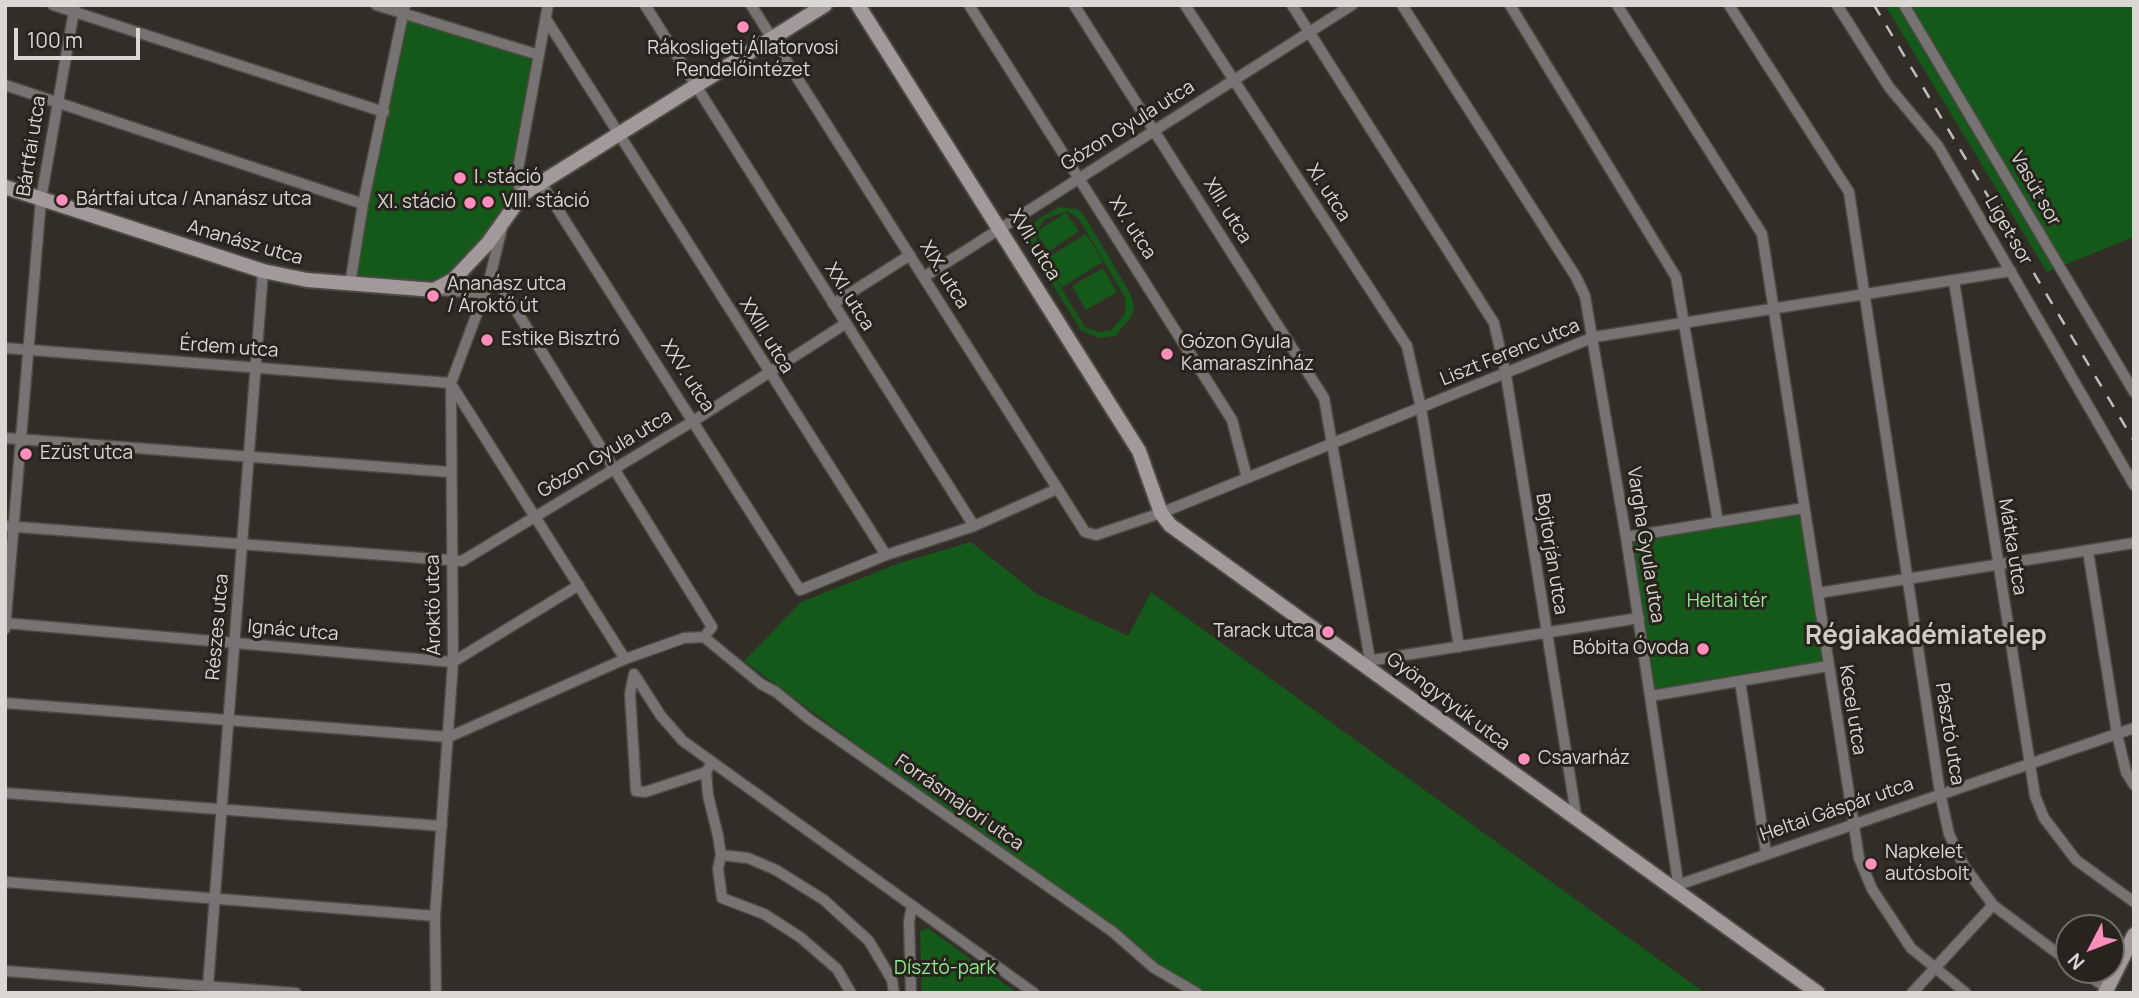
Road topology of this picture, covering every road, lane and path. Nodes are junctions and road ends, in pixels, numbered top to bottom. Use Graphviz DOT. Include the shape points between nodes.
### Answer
graph roads {
  1 [pos="53,5"];
  2 [pos="376,5"];
  3 [pos="548,5"];
  4 [pos="645,5"];
  5 [pos="751,5"];
  6 [pos="825,5"];
  7 [pos="859,5"];
  8 [pos="969,5"];
  9 [pos="1074,5"];
  10 [pos="1185,5"];
  11 [pos="1292,5"];
  12 [pos="1352,5"];
  13 [pos="1402,5"];
  14 [pos="1510,5"];
  15 [pos="1617,5"];
  16 [pos="1729,5"];
  17 [pos="1837,5"];
  18 [pos="1905,5"];
  19 [pos="75,9"];
  20 [pos="403,9"];
  21 [pos="546,19"];
  22 [pos="1309,32"];
  23 [pos="772,39"];
  24 [pos="539,55"];
  25 [pos="1233,80"];
  26 [pos="5,85"];
  27 [pos="695,87"];
  28 [pos="56,102"];
  29 [pos="384,112"];
  30 [pos="1156,130"];
  31 [pos="618,135"];
  32 [pos="1079,178"];
  33 [pos="541,183"];
  34 [pos="5,187"];
  35 [pos="523,194"];
  36 [pos="41,199"];
  37 [pos="363,204"];
  38 [pos="503,224"];
  39 [pos="1001,228"];
  40 [pos="910,254"];
  41 [pos="263,271"];
  42 [pos="2011,271"];
  43 [pos="924,276"];
  44 [pos="489,281"];
  45 [pos="1954,281"];
  46 [pos="350,284"];
  47 [pos="434,290"];
  48 [pos="483,293"];
  49 [pos="1865,295"];
  50 [pos="833,304"];
  51 [pos="1775,310"];
  52 [pos="845,324"];
  53 [pos="1685,325"];
  54 [pos="1594,337"];
  55 [pos="5,348"];
  56 [pos="26,349"];
  57 [pos="255,367"];
  58 [pos="768,372"];
  59 [pos="1506,375"];
  60 [pos="451,383"];
  61 [pos="2134,392"];
  62 [pos="1421,408"];
  63 [pos="695,421"];
  64 [pos="5,438"];
  65 [pos="21,439"];
  66 [pos="1334,443"];
  67 [pos="248,456"];
  68 [pos="615,469"];
  69 [pos="449,472"];
  70 [pos="1247,478"];
  71 [pos="2134,485"];
  72 [pos="1058,489"];
  73 [pos="1804,508"];
  74 [pos="1161,513"];
  75 [pos="536,516"];
  76 [pos="1718,522"];
  77 [pos="10,526"];
  78 [pos="975,526"];
  79 [pos="1084,532"];
  80 [pos="1626,537"];
  81 [pos="2134,543"];
  82 [pos="242,544"];
  83 [pos="2088,551"];
  84 [pos="886,555"];
  85 [pos="450,562"];
  86 [pos="1997,564"];
  87 [pos="1907,577"];
  88 [pos="579,585"];
  89 [pos="1818,593"];
  90 [pos="1639,618"];
  91 [pos="5,625"];
  92 [pos="1546,633"];
  93 [pos="704,637"];
  94 [pos="235,644"];
  95 [pos="1459,647"];
  96 [pos="625,659"];
  97 [pos="1367,661"];
  98 [pos="453,662"];
  99 [pos="1828,666"];
  100 [pos="1740,681"];
  101 [pos="1651,695"];
  102 [pos="5,703"];
  103 [pos="227,720"];
  104 [pos="2134,728"];
  105 [pos="2117,734"];
  106 [pos="449,737"];
  107 [pos="712,762"];
  108 [pos="2029,765"];
  109 [pos="706,772"];
  110 [pos="2134,785"];
  111 [pos="5,793"];
  112 [pos="1940,793"];
  113 [pos="222,809"];
  114 [pos="1577,821"];
  115 [pos="1852,824"];
  116 [pos="442,826"];
  117 [pos="1766,853"];
  118 [pos="720,855"];
  119 [pos="5,882"];
  120 [pos="1676,885"];
  121 [pos="214,898"];
  122 [pos="2134,902"];
  123 [pos="1993,905"];
  124 [pos="912,906"];
  125 [pos="435,916"];
  126 [pos="2134,935"];
  127 [pos="2055,952"];
  128 [pos="1934,970"];
  129 [pos="5,971"];
  130 [pos="208,986"];
  131 [pos="2106,990"];
  132 [pos="296,993"];
  133 [pos="436,993"];
  134 [pos="851,993"];
  135 [pos="894,993"];
  136 [pos="911,993"];
  137 [pos="1034,993"];
  138 [pos="1197,993"];
  139 [pos="1818,993"];
  140 [pos="1912,993"];
  141 [pos="1966,993"];
  1 -- 19 [label="street"];
  2 -- 20 [label="street"];
  3 -- 21 [label="street"];
  4 -- 27 [label="street, XXI. utca"];
  5 -- 23 [label="street, XIX. utca"];
  6 -- 23 [label="street"];
  7 -- 39 [label="street, XVII. utca"];
  8 -- 32 [label="street, XV. utca"];
  9 -- 30 [label="street, XIII. utca"];
  10 -- 25 [label="street, XI. utca"];
  11 -- 22 [label="street, Bojtorján utca"];
  12 -- 22 [label="street, Gózon Gyula utca"];
  13 -- 54 [label="street, Vargha Gyula utca" via="1576,277"];
  14 -- 53 [label="street" via="1676,277"];
  15 -- 51 [label="street, Kecel utca" via="1762,234"];
  16 -- 49 [label="street, Pásztó utca" via="1849,192"];
  17 -- 42 [label="street, Liget sor" via="1889,87 1938,146"];
  18 -- 61 [label="street, Vasút sor"];
  19 -- 28 [label="street, Bártfai utca"];
  19 -- 29 [label="street"];
  20 -- 24 [label="street"];
  20 -- 29 [label="street"];
  21 -- 24 [label="street"];
  21 -- 31 [label="street, XXIII. utca"];
  22 -- 25 [label="street, Gózon Gyula utca"];
  22 -- 59 [label="street, Bojtorján utca" via="1489,314"];
  23 -- 27 [label="street"];
  23 -- 40 [label="street, XIX. utca"];
  24 -- 35 [label="street" via="516,180"];
  25 -- 30 [label="street, Gózon Gyula utca"];
  25 -- 62 [label="street, XI. utca" via="1407,346"];
  26 -- 28 [label="street"];
  27 -- 31 [label="street"];
  27 -- 50 [label="street, XXI. utca"];
  28 -- 36 [label="street, Bártfai utca"];
  28 -- 37 [label="street"];
  29 -- 37 [label="street"];
  30 -- 32 [label="street, Gózon Gyula utca"];
  30 -- 66 [label="street, XIII. utca" via="1324,398"];
  31 -- 33 [label="street"];
  31 -- 58 [label="street, XXIII. utca"];
  32 -- 39 [label="street, Gózon Gyula utca"];
  32 -- 70 [label="street, XV. utca" via="1232,420"];
  33 -- 35 [label="street"];
  33 -- 63 [label="street, XXV. utca"];
  34 -- 36 [label="street, Ananász utca"];
  35 -- 38 [label="street"];
  36 -- 41 [label="street, Ananász utca"];
  36 -- 56 [label="street, Bártfai utca"];
  37 -- 46 [label="street"];
  38 -- 44 [label="street, Ároktő utca"];
  38 -- 47 [label="street" via="453,281"];
  39 -- 43 [label="street, Gózon Gyula utca"];
  39 -- 74 [label="street, XVII. utca" via="1139,451"];
  40 -- 43 [label="street, XIX. utca"];
  40 -- 50 [label="street"];
  41 -- 46 [label="street, Ananász utca"];
  41 -- 57 [label="street, Részes utca"];
  42 -- 45 [label="street, Liszt Ferenc utca"];
  42 -- 71 [label="street, Liget sor"];
  43 -- 72 [label="street, XIX. utca"];
  44 -- 48 [label="street, Ároktő utca"];
  44 -- 68 [label="street" via="501,286"];
  45 -- 49 [label="street, Liszt Ferenc utca"];
  45 -- 86 [label="street, Mátka utca"];
  46 -- 47 [label="street, Ananász utca"];
  47 -- 48 [label="street, Ananász utca"];
  48 -- 60 [label="street, Ároktő utca"];
  49 -- 51 [label="street, Liszt Ferenc utca"];
  49 -- 87 [label="street, Pásztó utca"];
  50 -- 52 [label="street, XXI. utca"];
  51 -- 53 [label="street, Liszt Ferenc utca"];
  51 -- 73 [label="street, Kecel utca"];
  52 -- 58 [label="street, Gózon Gyula utca"];
  52 -- 78 [label="street, XXI. utca"];
  53 -- 54 [label="street, Liszt Ferenc utca"];
  53 -- 76 [label="street"];
  54 -- 59 [label="street, Liszt Ferenc utca"];
  54 -- 80 [label="street, Vargha Gyula utca"];
  55 -- 56 [label="street, Érdem utca"];
  56 -- 57 [label="street, Érdem utca"];
  56 -- 65 [label="street, Bártfai utca"];
  57 -- 60 [label="street, Érdem utca"];
  57 -- 67 [label="street, Részes utca"];
  58 -- 63 [label="street, Gózon Gyula utca"];
  58 -- 84 [label="street, XXIII. utca"];
  59 -- 62 [label="street, Liszt Ferenc utca"];
  59 -- 92 [label="street, Bojtorján utca"];
  60 -- 69 [label="street, Ároktő utca"];
  60 -- 75 [label="street"];
  62 -- 66 [label="street, Liszt Ferenc utca"];
  62 -- 95 [label="street, XI. utca"];
  63 -- 68 [label="street, Gózon Gyula utca"];
  63 -- 84 [label="street, XXV. utca" via="800,590"];
  64 -- 65 [label="street"];
  65 -- 67 [label="street"];
  65 -- 77 [label="street, Bártfai utca"];
  66 -- 70 [label="street, Liszt Ferenc utca"];
  66 -- 97 [label="street"];
  67 -- 69 [label="street"];
  67 -- 82 [label="street, Részes utca"];
  68 -- 75 [label="street, Gózon Gyula utca"];
  68 -- 93 [label="street" via="712,627"];
  69 -- 85 [label="street, Ároktő utca"];
  70 -- 74 [label="street, Liszt Ferenc utca"];
  72 -- 78 [label="street"];
  72 -- 79 [label="street, XIX. utca"];
  73 -- 76 [label="street"];
  73 -- 89 [label="street, Kecel utca"];
  74 -- 79 [label="street, Liszt Ferenc utca" via="1096,535"];
  74 -- 97 [label="street, Gyöngytyúk utca" via="1170,525"];
  75 -- 85 [label="street, Gózon Gyula utca" via="463,561"];
  75 -- 88 [label="street"];
  76 -- 80 [label="street"];
  77 -- 82 [label="street"];
  77 -- 91 [label="street, Bártfai utca"];
  78 -- 84 [label="street"];
  80 -- 90 [label="street, Vargha Gyula utca"];
  81 -- 83 [label="street"];
  82 -- 85 [label="street"];
  82 -- 94 [label="street, Részes utca"];
  83 -- 86 [label="street"];
  83 -- 105 [label="street"];
  85 -- 98 [label="street, Ároktő utca"];
  86 -- 87 [label="street"];
  86 -- 108 [label="street, Mátka utca"];
  87 -- 89 [label="street"];
  87 -- 112 [label="street, Pásztó utca"];
  88 -- 96 [label="street"];
  88 -- 98 [label="street"];
  89 -- 99 [label="street, Kecel utca"];
  90 -- 92 [label="street"];
  90 -- 101 [label="street, Vargha Gyula utca"];
  91 -- 94 [label="street, Ignác utca"];
  92 -- 95 [label="street"];
  92 -- 114 [label="street, Bojtorján utca"];
  93 -- 96 [label="street" via="684,638"];
  93 -- 138 [label="street, Forrásmajori utca" via="809,719 1113,932 1154,968"];
  94 -- 98 [label="street, Ignác utca"];
  94 -- 103 [label="street, Részes utca"];
  95 -- 97 [label="street"];
  96 -- 106 [label="street"];
  97 -- 114 [label="street, Gyöngytyúk utca"];
  98 -- 106 [label="street, Ároktő utca"];
  99 -- 100 [label="street"];
  99 -- 115 [label="street, Kecel utca"];
  100 -- 101 [label="street"];
  100 -- 117 [label="street"];
  101 -- 120 [label="street, Vargha Gyula utca"];
  102 -- 103 [label="street"];
  103 -- 106 [label="street"];
  103 -- 113 [label="street, Részes utca"];
  104 -- 105 [label="street, Heltai Gáspár utca"];
  105 -- 108 [label="street, Heltai Gáspár utca"];
  105 -- 110 [label="street"];
  106 -- 116 [label="street, Ároktő utca"];
  107 -- 109 [label="street"];
  107 -- 109 [label="street" via="683,741 634,674 636,791"];
  107 -- 124 [label="street"];
  108 -- 112 [label="street, Heltai Gáspár utca"];
  108 -- 122 [label="street, Mátka utca" via="2039,807 2058,839 2076,860"];
  109 -- 118 [label="street"];
  111 -- 113 [label="street"];
  112 -- 115 [label="street, Heltai Gáspár utca"];
  112 -- 123 [label="street, Pásztó utca" via="1949,834 1964,866"];
  113 -- 116 [label="street"];
  113 -- 121 [label="street, Részes utca"];
  114 -- 120 [label="street, Gyöngytyúk utca"];
  115 -- 117 [label="street, Heltai Gáspár utca"];
  115 -- 128 [label="street, Kecel utca" via="1859,858 1892,925"];
  116 -- 125 [label="street, Ároktő utca"];
  117 -- 120 [label="street, Heltai Gáspár utca"];
  118 -- 134 [label="street" via="722,898 764,914 800,937 837,969"];
  118 -- 135 [label="street" via="748,858 776,870 846,917 883,962"];
  119 -- 121 [label="street"];
  120 -- 139 [label="street, Gyöngytyúk utca"];
  121 -- 125 [label="street"];
  121 -- 130 [label="street, Részes utca"];
  123 -- 127 [label="street, Pásztó utca"];
  123 -- 128 [label="street"];
  124 -- 136 [label="street"];
  124 -- 137 [label="street"];
  125 -- 133 [label="street, Ároktő utca"];
  126 -- 131 [label="street"];
  128 -- 140 [label="street"];
  128 -- 141 [label="street, Kecel utca"];
  129 -- 130 [label="street"];
  130 -- 132 [label="street"];
}
